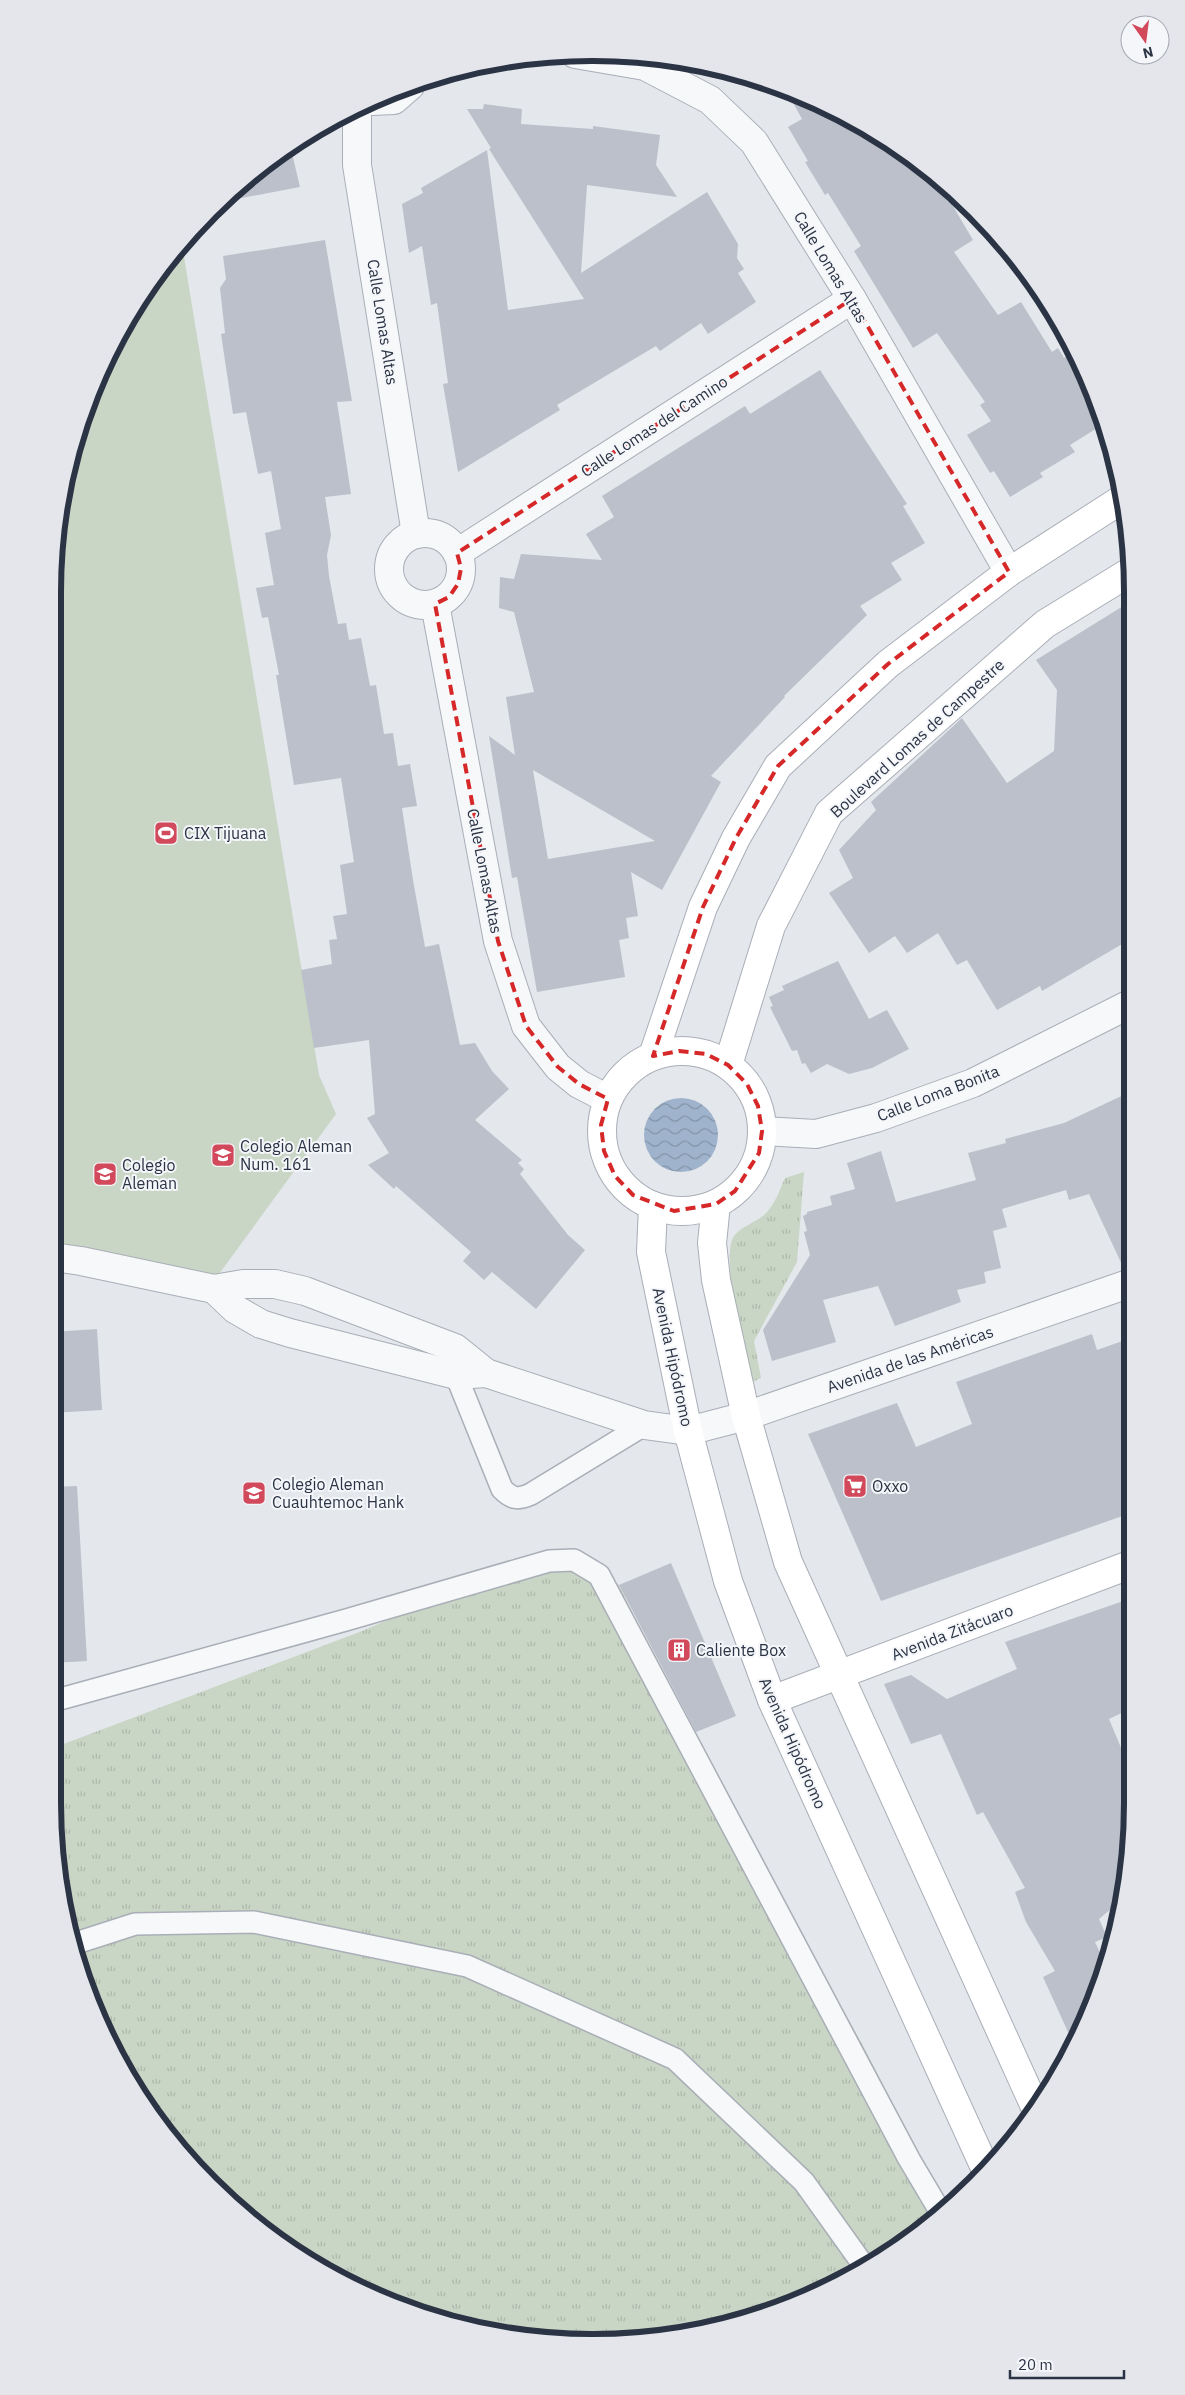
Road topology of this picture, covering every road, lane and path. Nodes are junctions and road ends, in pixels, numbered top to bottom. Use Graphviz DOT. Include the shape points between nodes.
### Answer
graph roads {
  1 [pos="620,62"];
  2 [pos="356,117"];
  3 [pos="852,299"];
  4 [pos="1116,503"];
  5 [pos="416,534"];
  6 [pos="457,553"];
  7 [pos="1010,572"];
  8 [pos="1124,576"];
  9 [pos="435,604"];
  10 [pos="1124,1007"];
  11 [pos="653,1056"];
  12 [pos="728,1066"];
  13 [pos="608,1099"];
  14 [pos="762,1131"];
  15 [pos="716,1204"];
  16 [pos="652,1206"];
  17 [pos="61,1258"];
  18 [pos="1124,1285"];
  19 [pos="214,1288"];
  20 [pos="486,1373"];
  21 [pos="456,1375"];
  22 [pos="746,1416"];
  23 [pos="644,1425"];
  24 [pos="688,1431"];
  25 [pos="1124,1567"];
  26 [pos="839,1674"];
  27 [pos="61,1699"];
  28 [pos="772,1700"];
  29 [pos="80,1942"];
  30 [pos="1032,2101"];
  31 [pos="983,2163"];
  32 [pos="938,2206"];
  33 [pos="861,2261"];
  1 -- 3 [label="street, Calle Lomas Altas" via="644,66 710,100 754,142"];
  2 -- 5 [label="street, Calle Lomas Altas" via="358,165"];
  3 -- 6 [label="street, Calle Lomas del Camino"];
  3 -- 7 [label="street, Calle Lomas Altas"];
  4 -- 7 [label="main road"];
  5 -- 6 [label="street" via="440,537"];
  5 -- 9 [label="street" via="402,542 392,555 388,571 392,587 403,599 418,605"];
  6 -- 9 [label="street" via="461,568 458,584 449,597"];
  7 -- 11 [label="main road" via="888,664 778,766 736,838 703,907"];
  8 -- 12 [label="main road, Boulevard Lomas de Campestre" via="1045,624 829,813 771,926"];
  9 -- 13 [label="street, Calle Lomas Altas" via="498,941 526,1026 558,1067 578,1084"];
  10 -- 14 [label="street, Calle Loma Bonita" via="973,1083 876,1118 816,1134"];
  11 -- 12 [label="main road" via="679,1051 706,1054"];
  11 -- 13 [label="main road" via="619,1081"];
  12 -- 14 [label="main road" via="751,1091 758,1106"];
  13 -- 16 [label="main road" via="601,1124 604,1152 615,1176 633,1195"];
  14 -- 15 [label="main road" via="759,1153 750,1174 735,1191"];
  15 -- 16 [label="main road" via="674,1211"];
  15 -- 22 [label="main road" via="712,1243 716,1280"];
  16 -- 24 [label="main road, Avenida Hipódromo" via="651,1252"];
  17 -- 19 [label="street"];
  18 -- 22 [label="street, Avenida de las Américas"];
  19 -- 20 [label="street" via="274,1284 305,1291 456,1348"];
  19 -- 21 [label="street" via="235,1309 261,1324"];
  20 -- 21 [label="street"];
  20 -- 23 [label="street"];
  21 -- 23 [label="lane" via="502,1489 510,1498 521,1499 531,1494"];
  22 -- 24 [label="street, Avenida de las Américas"];
  22 -- 26 [label="main road" via="788,1562"];
  23 -- 24 [label="street"];
  24 -- 28 [label="main road, Avenida Hipódromo" via="728,1581"];
  25 -- 26 [label="main road, Avenida Zitácuaro"];
  26 -- 28 [label="main road, Avenida Zitácuaro"];
  26 -- 30 [label="main road"];
  27 -- 32 [label="lane" via="549,1561 574,1560 599,1575 909,2159"];
  28 -- 31 [label="main road, Avenida Hipódromo"];
  29 -- 33 [label="lane" via="134,1924 254,1922 467,1966 675,2060 804,2182"];
}
